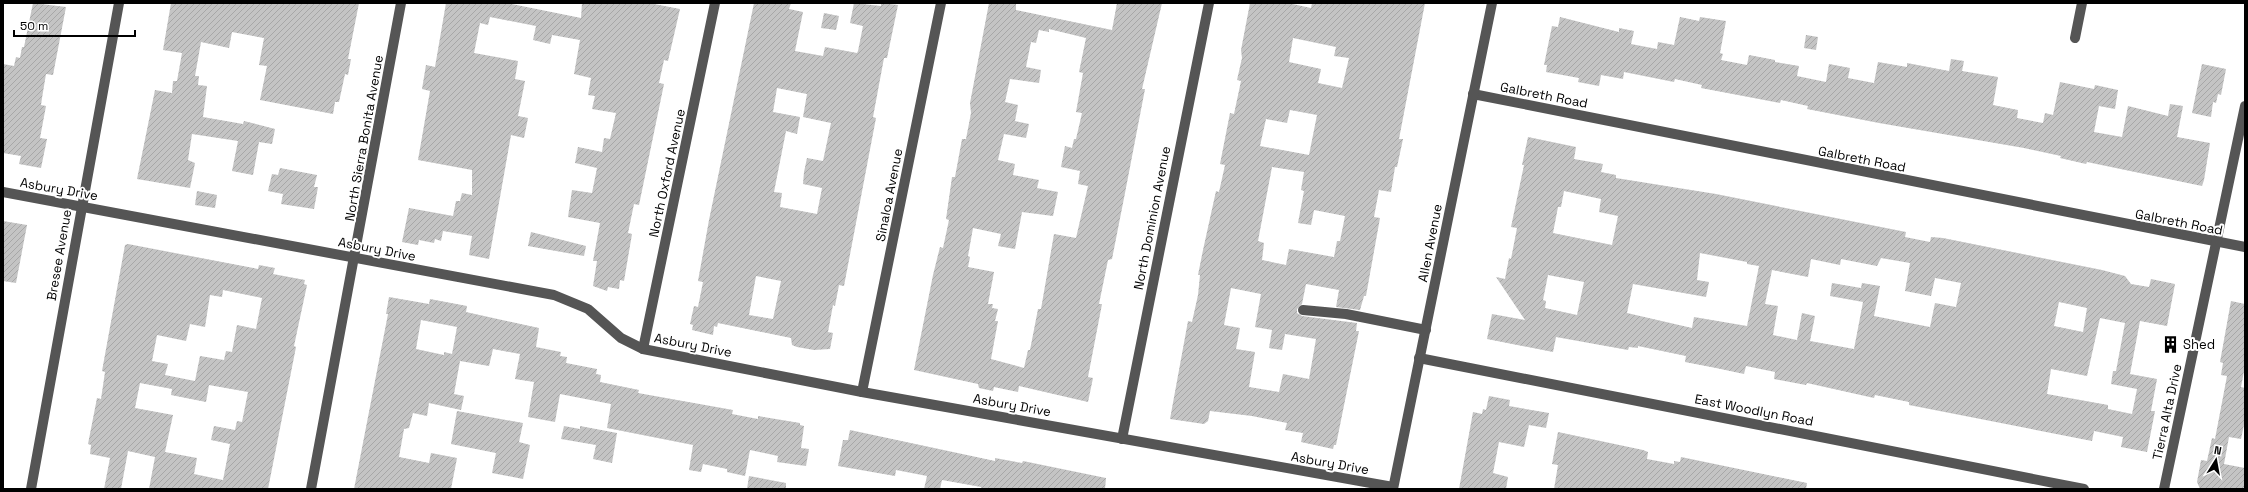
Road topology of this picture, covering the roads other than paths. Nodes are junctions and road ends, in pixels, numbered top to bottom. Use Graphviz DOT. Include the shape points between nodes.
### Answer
graph roads {
  1 [pos="119,3"];
  2 [pos="401,3"];
  3 [pos="715,3"];
  4 [pos="941,3"];
  5 [pos="1209,3"];
  6 [pos="1492,3"];
  7 [pos="2082,3"];
  8 [pos="2075,38"];
  9 [pos="1473,94"];
  10 [pos="2245,106"];
  11 [pos="3,192"];
  12 [pos="80,206"];
  13 [pos="2216,243"];
  14 [pos="2245,247"];
  15 [pos="354,258"];
  16 [pos="1303,310"];
  17 [pos="1426,330"];
  18 [pos="643,349"];
  19 [pos="1419,358"];
  20 [pos="862,392"];
  21 [pos="1122,439"];
  22 [pos="1393,488"];
  23 [pos="31,489"];
  24 [pos="311,489"];
  25 [pos="2084,489"];
  26 [pos="2164,489"];
  1 -- 12 [label="street, Bresee Avenue"];
  2 -- 15 [label="street, North Sierra Bonita Avenue"];
  3 -- 18 [label="street, North Oxford Avenue"];
  4 -- 20 [label="street, Sinaloa Avenue"];
  5 -- 21 [label="street, North Dominion Avenue"];
  6 -- 9 [label="street, Allen Avenue"];
  7 -- 8 [label="street"];
  9 -- 13 [label="street, Galbreth Road"];
  9 -- 17 [label="street, Allen Avenue"];
  10 -- 13 [label="street, Tierra Alta Drive"];
  11 -- 12 [label="street, Asbury Drive"];
  12 -- 15 [label="street, Asbury Drive"];
  12 -- 23 [label="street, Bresee Avenue"];
  13 -- 14 [label="street, Galbreth Road"];
  13 -- 26 [label="street, Tierra Alta Drive"];
  15 -- 18 [label="street, Asbury Drive" via="554,295 588,309 621,338"];
  15 -- 24 [label="street, North Sierra Bonita Avenue"];
  16 -- 17 [label="street" via="1346,314"];
  17 -- 19 [label="street, Allen Avenue"];
  18 -- 20 [label="street, Asbury Drive"];
  19 -- 22 [label="street, Allen Avenue"];
  19 -- 25 [label="street, East Woodlyn Road"];
  20 -- 21 [label="street, Asbury Drive"];
  21 -- 22 [label="street, Asbury Drive"];
}
